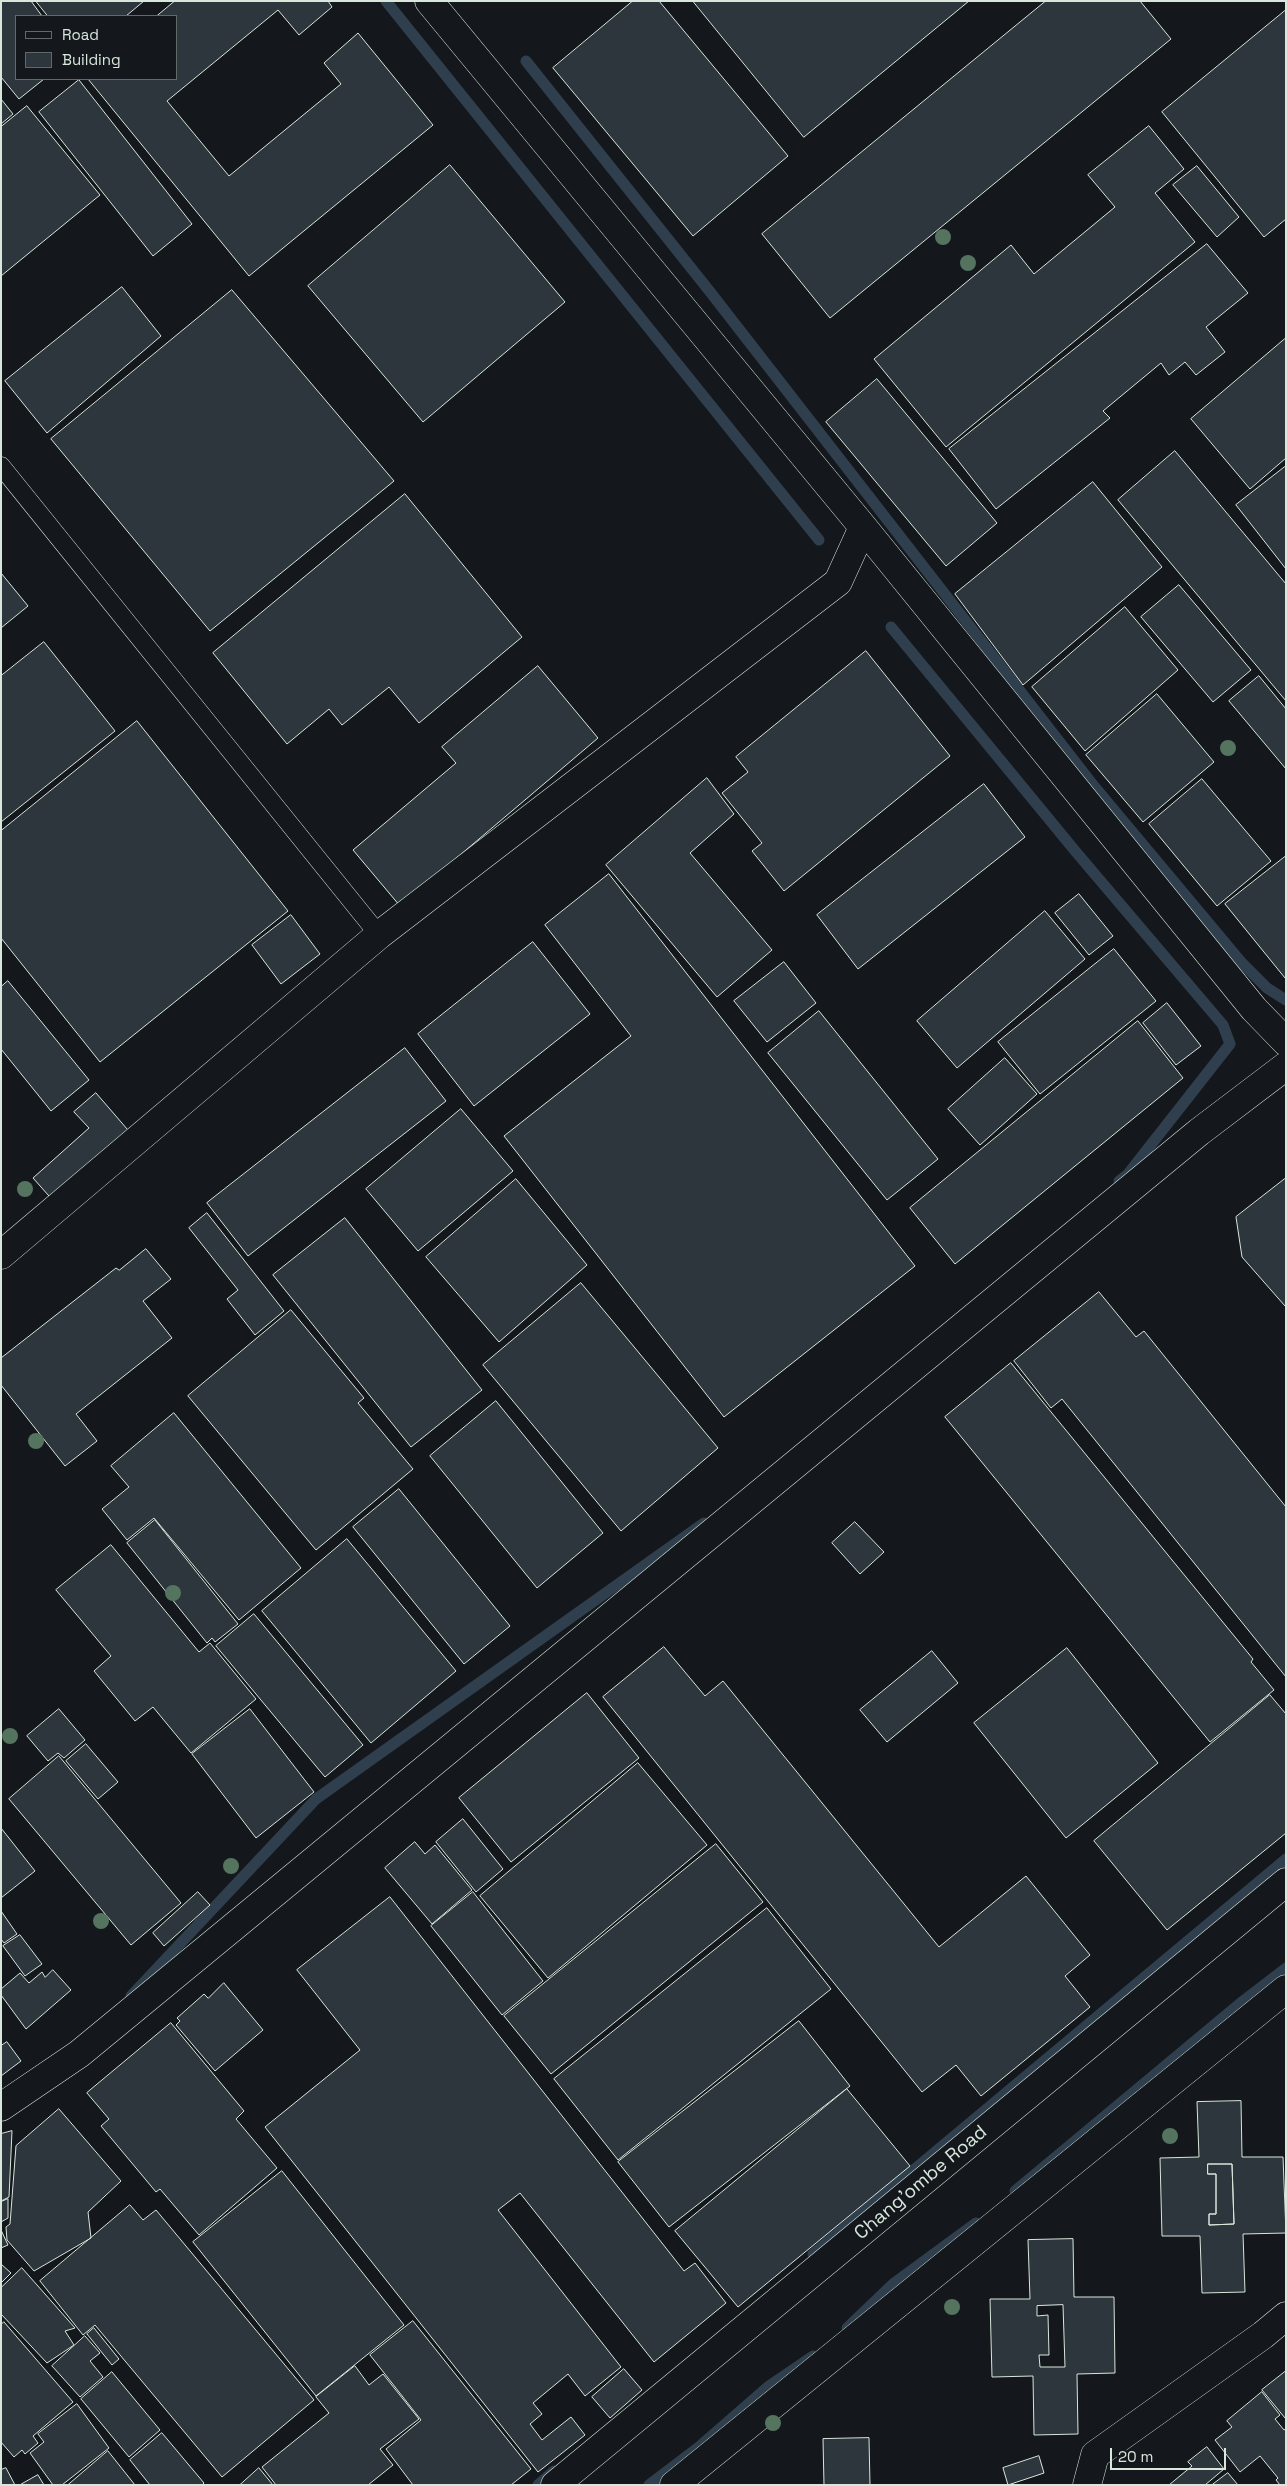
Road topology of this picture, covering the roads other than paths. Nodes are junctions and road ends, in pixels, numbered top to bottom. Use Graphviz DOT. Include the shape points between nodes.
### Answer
graph roads {
  1 [pos="429,1"];
  2 [pos="1,466"];
  3 [pos="863,527"];
  4 [pos="379,934"];
  5 [pos="1286,1042"];
  6 [pos="1286,1066"];
  7 [pos="1,1254"];
  8 [pos="1286,1882"];
  9 [pos="1286,1989"];
  10 [pos="1,2107"];
  11 [pos="1286,2316"];
  12 [pos="555,2485"];
  13 [pos="674,2485"];
  14 [pos="1087,2485"];
  1 -- 3 [label="street"];
  2 -- 4 [label="lane"];
  3 -- 4 [label="street" via="838,582"];
  3 -- 5 [label="street" via="1254,1009"];
  4 -- 7 [label="street"];
  6 -- 10 [label="street" via="1199,1132 79,2054"];
  8 -- 12 [label="street, Chang'ombe Road"];
  9 -- 13 [label="street"];
  11 -- 14 [label="street" via="1263,2336 1095,2456"];
}
